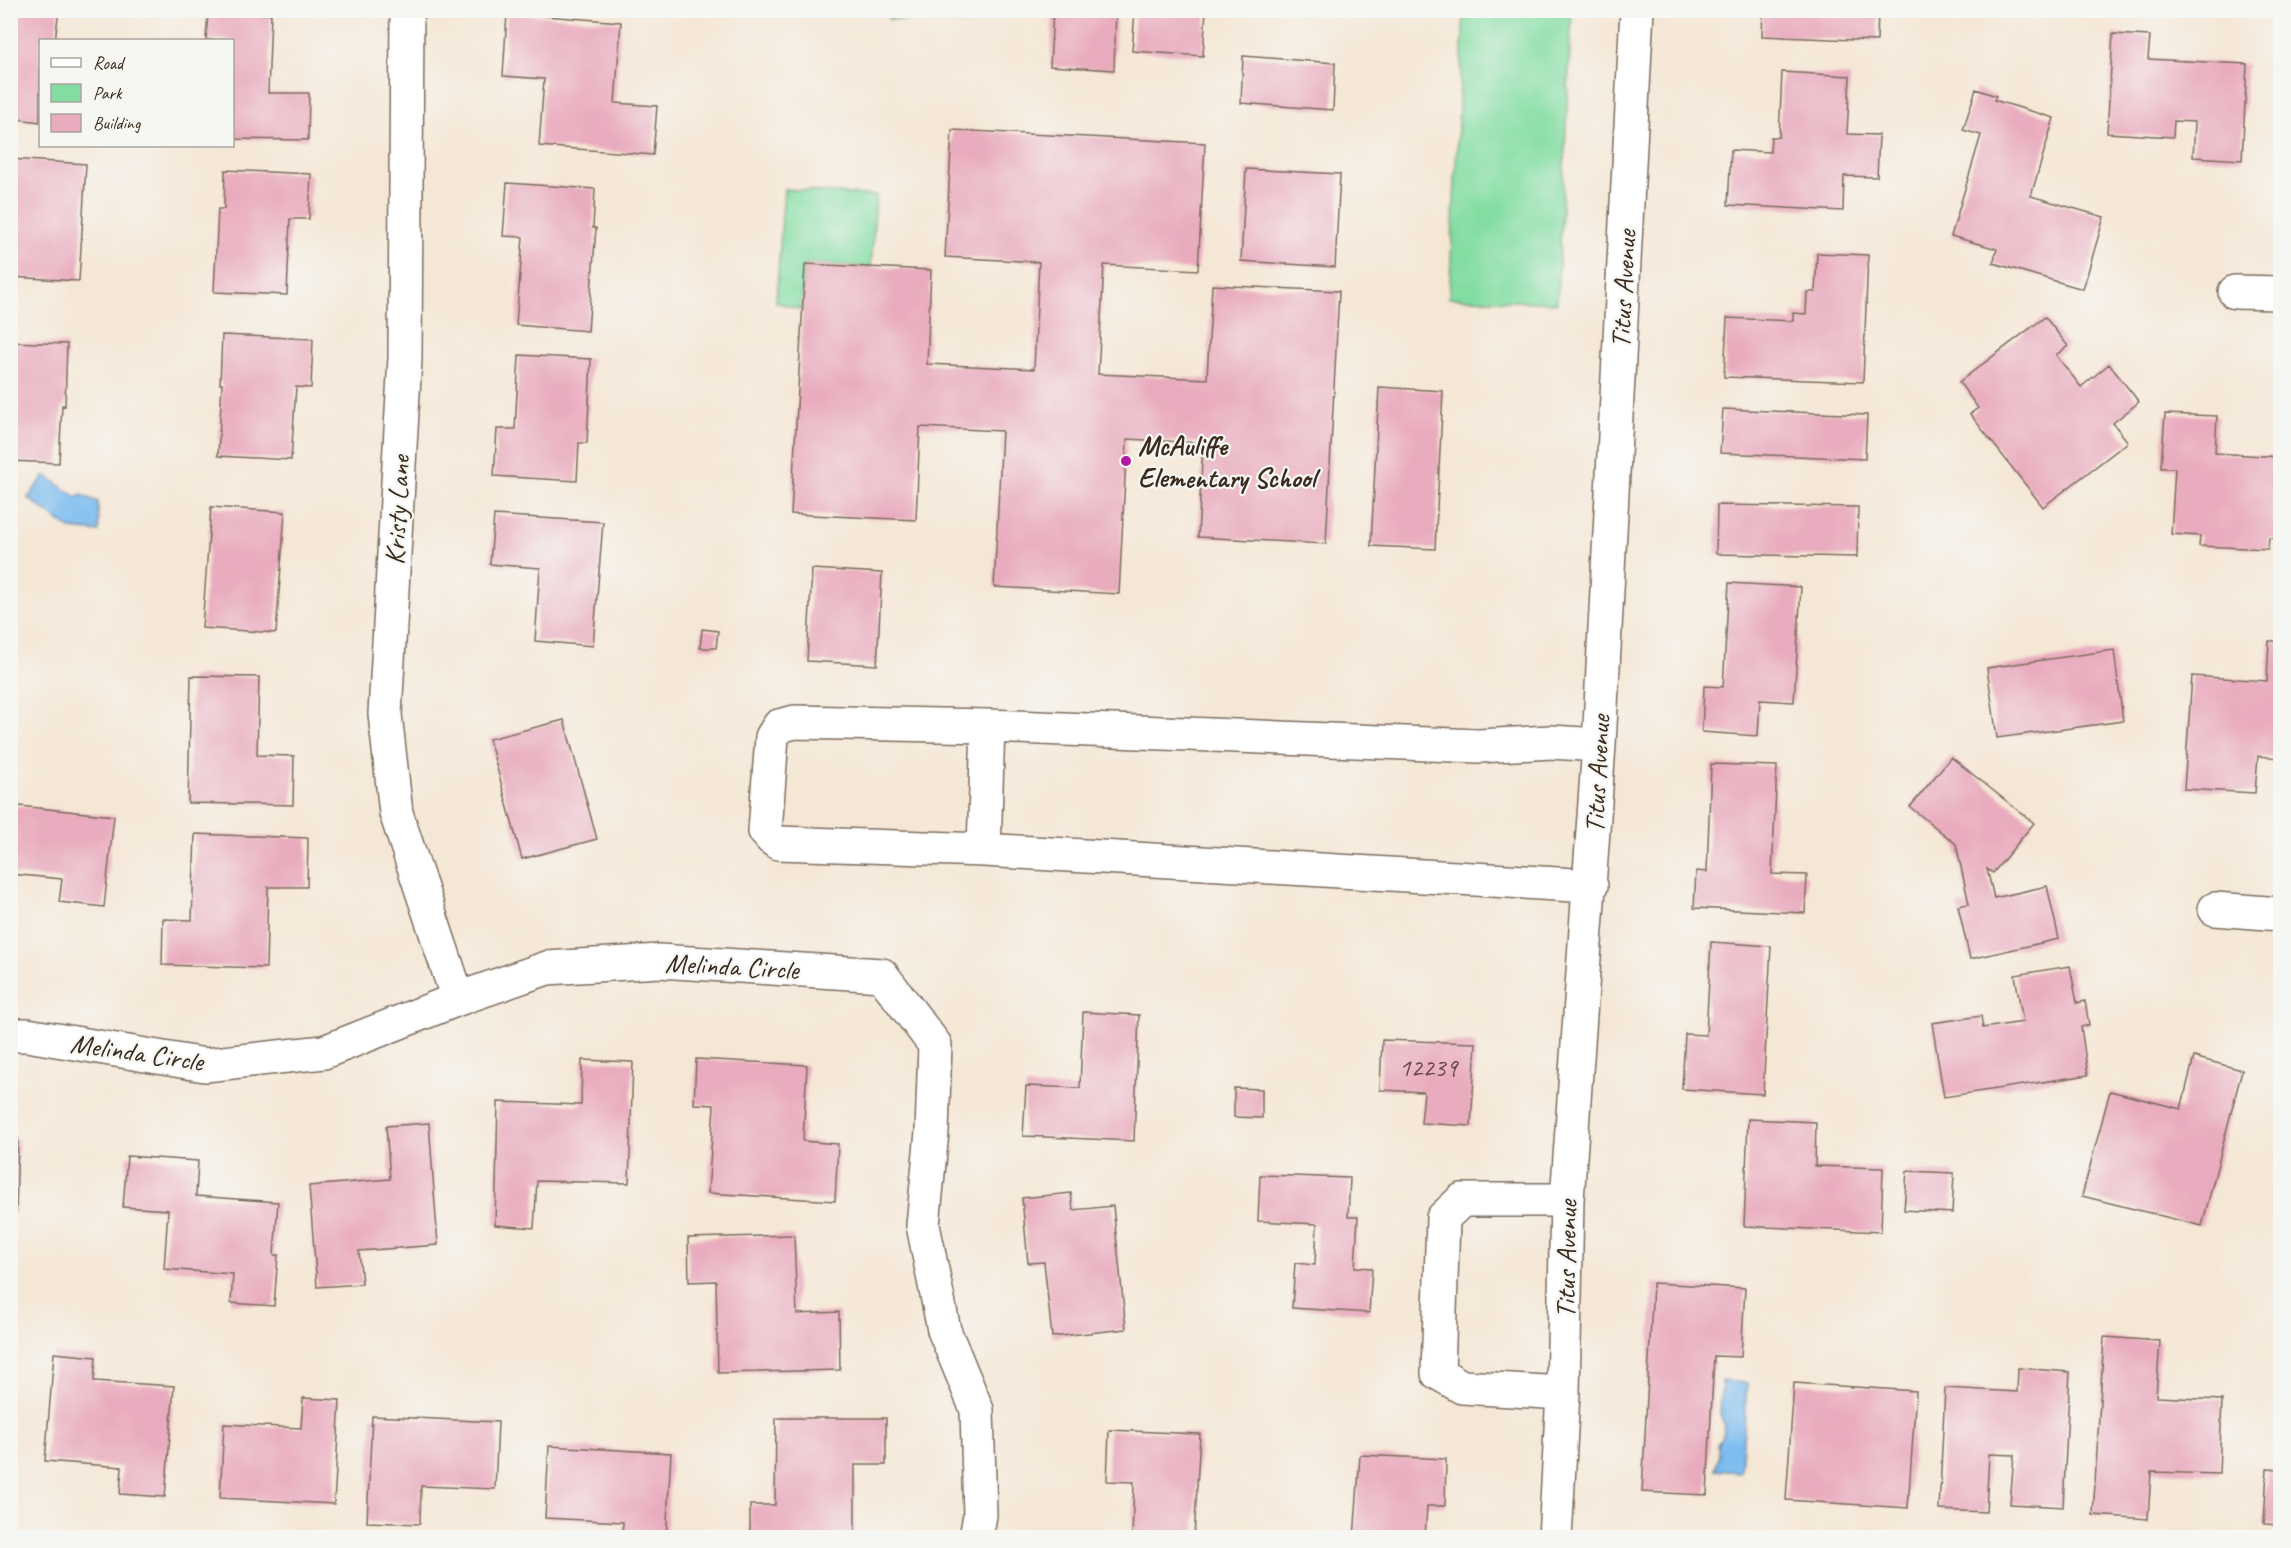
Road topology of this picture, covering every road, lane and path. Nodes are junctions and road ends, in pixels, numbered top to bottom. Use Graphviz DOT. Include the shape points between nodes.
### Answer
graph roads {
  1 [pos="407,10"];
  2 [pos="1637,10"];
  3 [pos="2235,292"];
  4 [pos="2280,293"];
  5 [pos="988,726"];
  6 [pos="1599,745"];
  7 [pos="984,850"];
  8 [pos="1591,886"];
  9 [pos="2216,909"];
  10 [pos="2280,914"];
  11 [pos="458,999"];
  12 [pos="10,1035"];
  13 [pos="1567,1200"];
  14 [pos="1563,1393"];
  15 [pos="976,1538"];
  16 [pos="1555,1538"];
  1 -- 11 [label="street, Kristy Lane" via="405,358 385,714 396,813"];
  2 -- 6 [label="street, Titus Avenue"];
  3 -- 4 [label="street"];
  5 -- 6 [label="street" via="1479,746 1551,742"];
  5 -- 7 [label="street"];
  5 -- 7 [label="street" via="795,722 779,726 772,737 765,831 778,843"];
  6 -- 8 [label="street, Titus Avenue"];
  7 -- 8 [label="street"];
  8 -- 13 [label="street, Titus Avenue"];
  9 -- 10 [label="street"];
  11 -- 12 [label="street, Melinda Circle" via="324,1052 205,1065"];
  11 -- 15 [label="street, Melinda Circle" via="547,968 659,961 882,975 935,1045 923,1225 944,1330 977,1410 980,1515"];
  13 -- 14 [label="street, Titus Avenue"];
  13 -- 14 [label="street" via="1462,1200 1443,1218 1438,1373 1462,1387"];
  14 -- 16 [label="street, Titus Avenue"];
}
